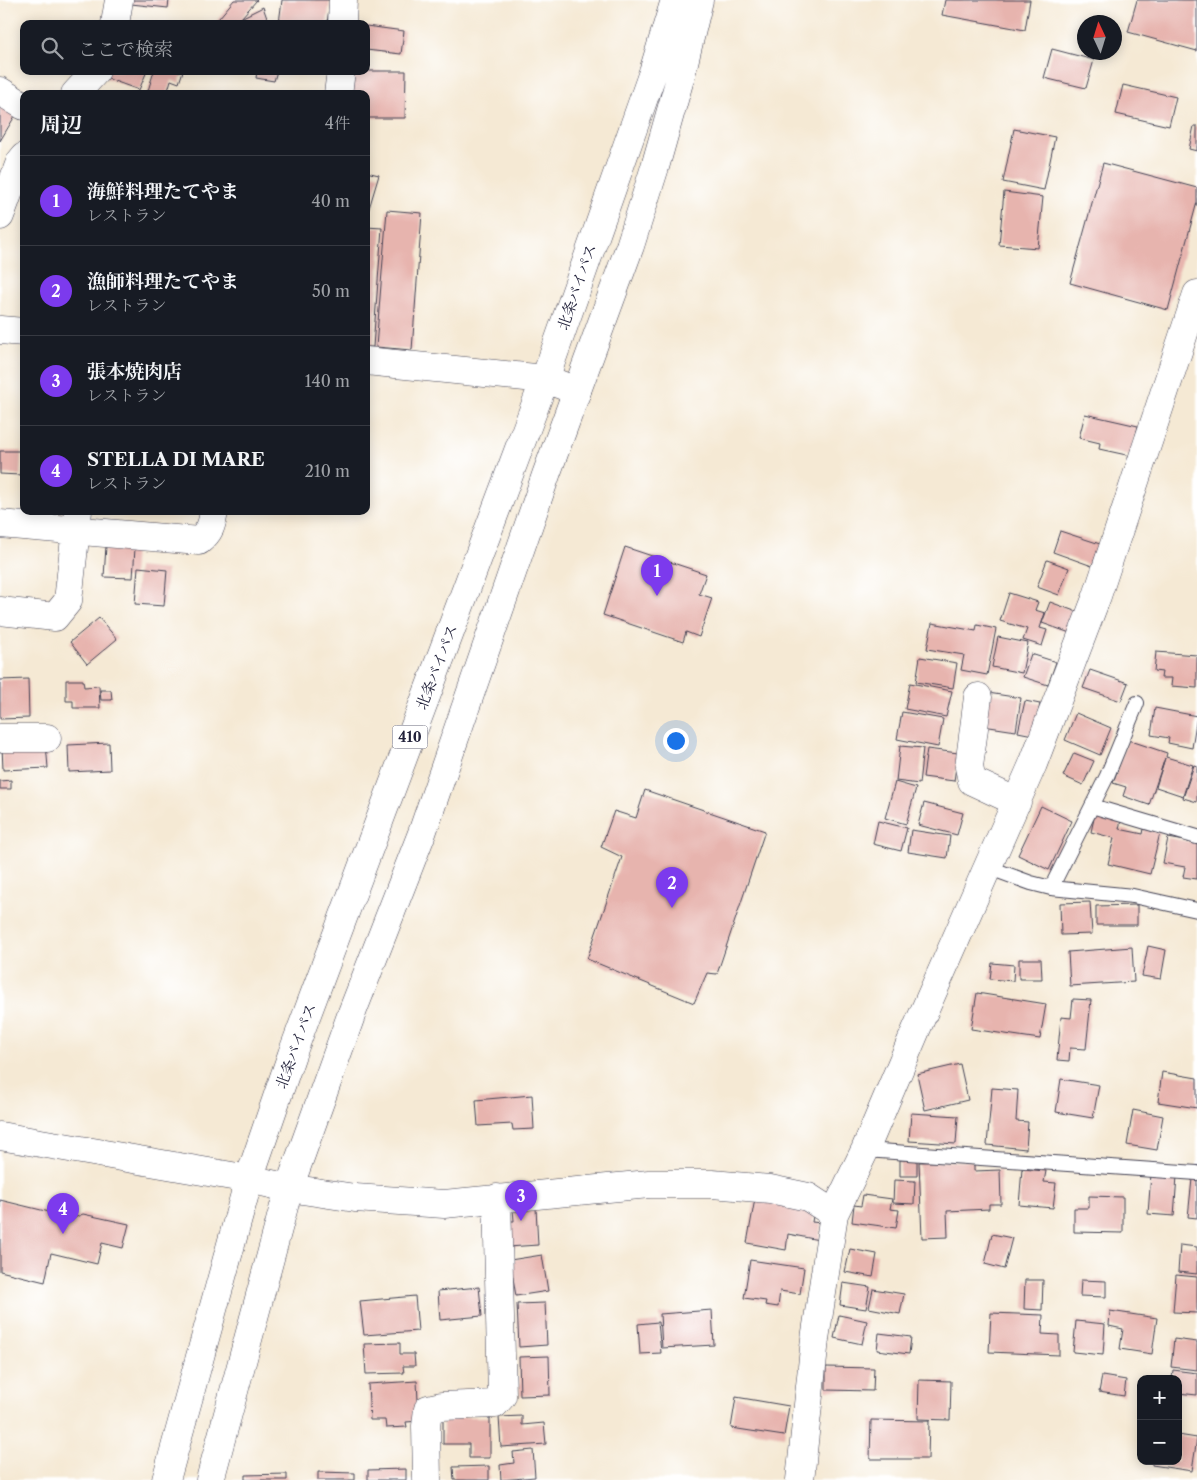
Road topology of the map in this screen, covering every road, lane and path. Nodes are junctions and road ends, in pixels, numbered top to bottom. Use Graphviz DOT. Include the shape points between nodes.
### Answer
graph roads {
  1 [pos="119,0"];
  2 [pos="343,0"];
  3 [pos="675,0"];
  4 [pos="699,0"];
  5 [pos="116,20"];
  6 [pos="342,20"];
  7 [pos="92,75"];
  8 [pos="340,75"];
  9 [pos="0,90"];
  10 [pos="79,90"];
  11 [pos="339,90"];
  12 [pos="20,103"];
  13 [pos="20,162"];
  14 [pos="0,216"];
  15 [pos="1197,294"];
  16 [pos="0,330"];
  17 [pos="20,332"];
  18 [pos="370,361"];
  19 [pos="545,379"];
  20 [pos="577,390"];
  21 [pos="213,515"];
  22 [pos="77,522"];
  23 [pos="0,524"];
  24 [pos="0,612"];
  25 [pos="978,697"];
  26 [pos="1137,703"];
  27 [pos="0,738"];
  28 [pos="47,738"];
  29 [pos="1016,802"];
  30 [pos="1092,806"];
  31 [pos="1197,837"];
  32 [pos="987,866"];
  33 [pos="1051,888"];
  34 [pos="1197,910"];
  35 [pos="0,1136"];
  36 [pos="865,1150"];
  37 [pos="1197,1173"];
  38 [pos="249,1179"];
  39 [pos="289,1188"];
  40 [pos="497,1198"];
  41 [pos="834,1214"];
  42 [pos="166,1480"];
  43 [pos="210,1480"];
  44 [pos="427,1480"];
  45 [pos="800,1480"];
  1 -- 5 [label="main road"];
  2 -- 6 [label="main road"];
  3 -- 19 [label="main road, 北条バイパス / 410" via="653,72"];
  4 -- 20 [label="main road" via="655,167"];
  7 -- 10 [label="main road"];
  8 -- 11 [label="main road"];
  9 -- 12 [label="main road"];
  13 -- 14 [label="main road"];
  15 -- 29 [label="main road" via="1097,596"];
  16 -- 17 [label="main road"];
  18 -- 19 [label="main road"];
  19 -- 20 [label="main road"];
  19 -- 38 [label="main road, 北条バイパス / 410" via="296,1044"];
  20 -- 39 [label="main road" via="422,833 353,1010"];
  21 -- 22 [label="main road" via="212,526 199,542"];
  22 -- 23 [label="main road"];
  22 -- 24 [label="main road" via="68,601 55,617"];
  25 -- 29 [label="main road" via="969,767 972,781"];
  26 -- 30 [label="lane"];
  27 -- 28 [label="main road"];
  29 -- 32 [label="main road"];
  30 -- 31 [label="lane"];
  30 -- 33 [label="lane"];
  32 -- 33 [label="lane" via="1031,884"];
  32 -- 36 [label="main road"];
  33 -- 34 [label="lane" via="1133,896"];
  35 -- 38 [label="main road"];
  36 -- 37 [label="lane"];
  36 -- 41 [label="main road"];
  38 -- 39 [label="main road"];
  38 -- 42 [label="main road, 北条バイパス / 410"];
  39 -- 40 [label="main road" via="355,1198 444,1204"];
  39 -- 43 [label="main road"];
  40 -- 41 [label="main road" via="649,1184 712,1184 770,1189 808,1197"];
  40 -- 44 [label="main road" via="502,1396 495,1404 442,1406 428,1410"];
  41 -- 45 [label="main road"];
}
